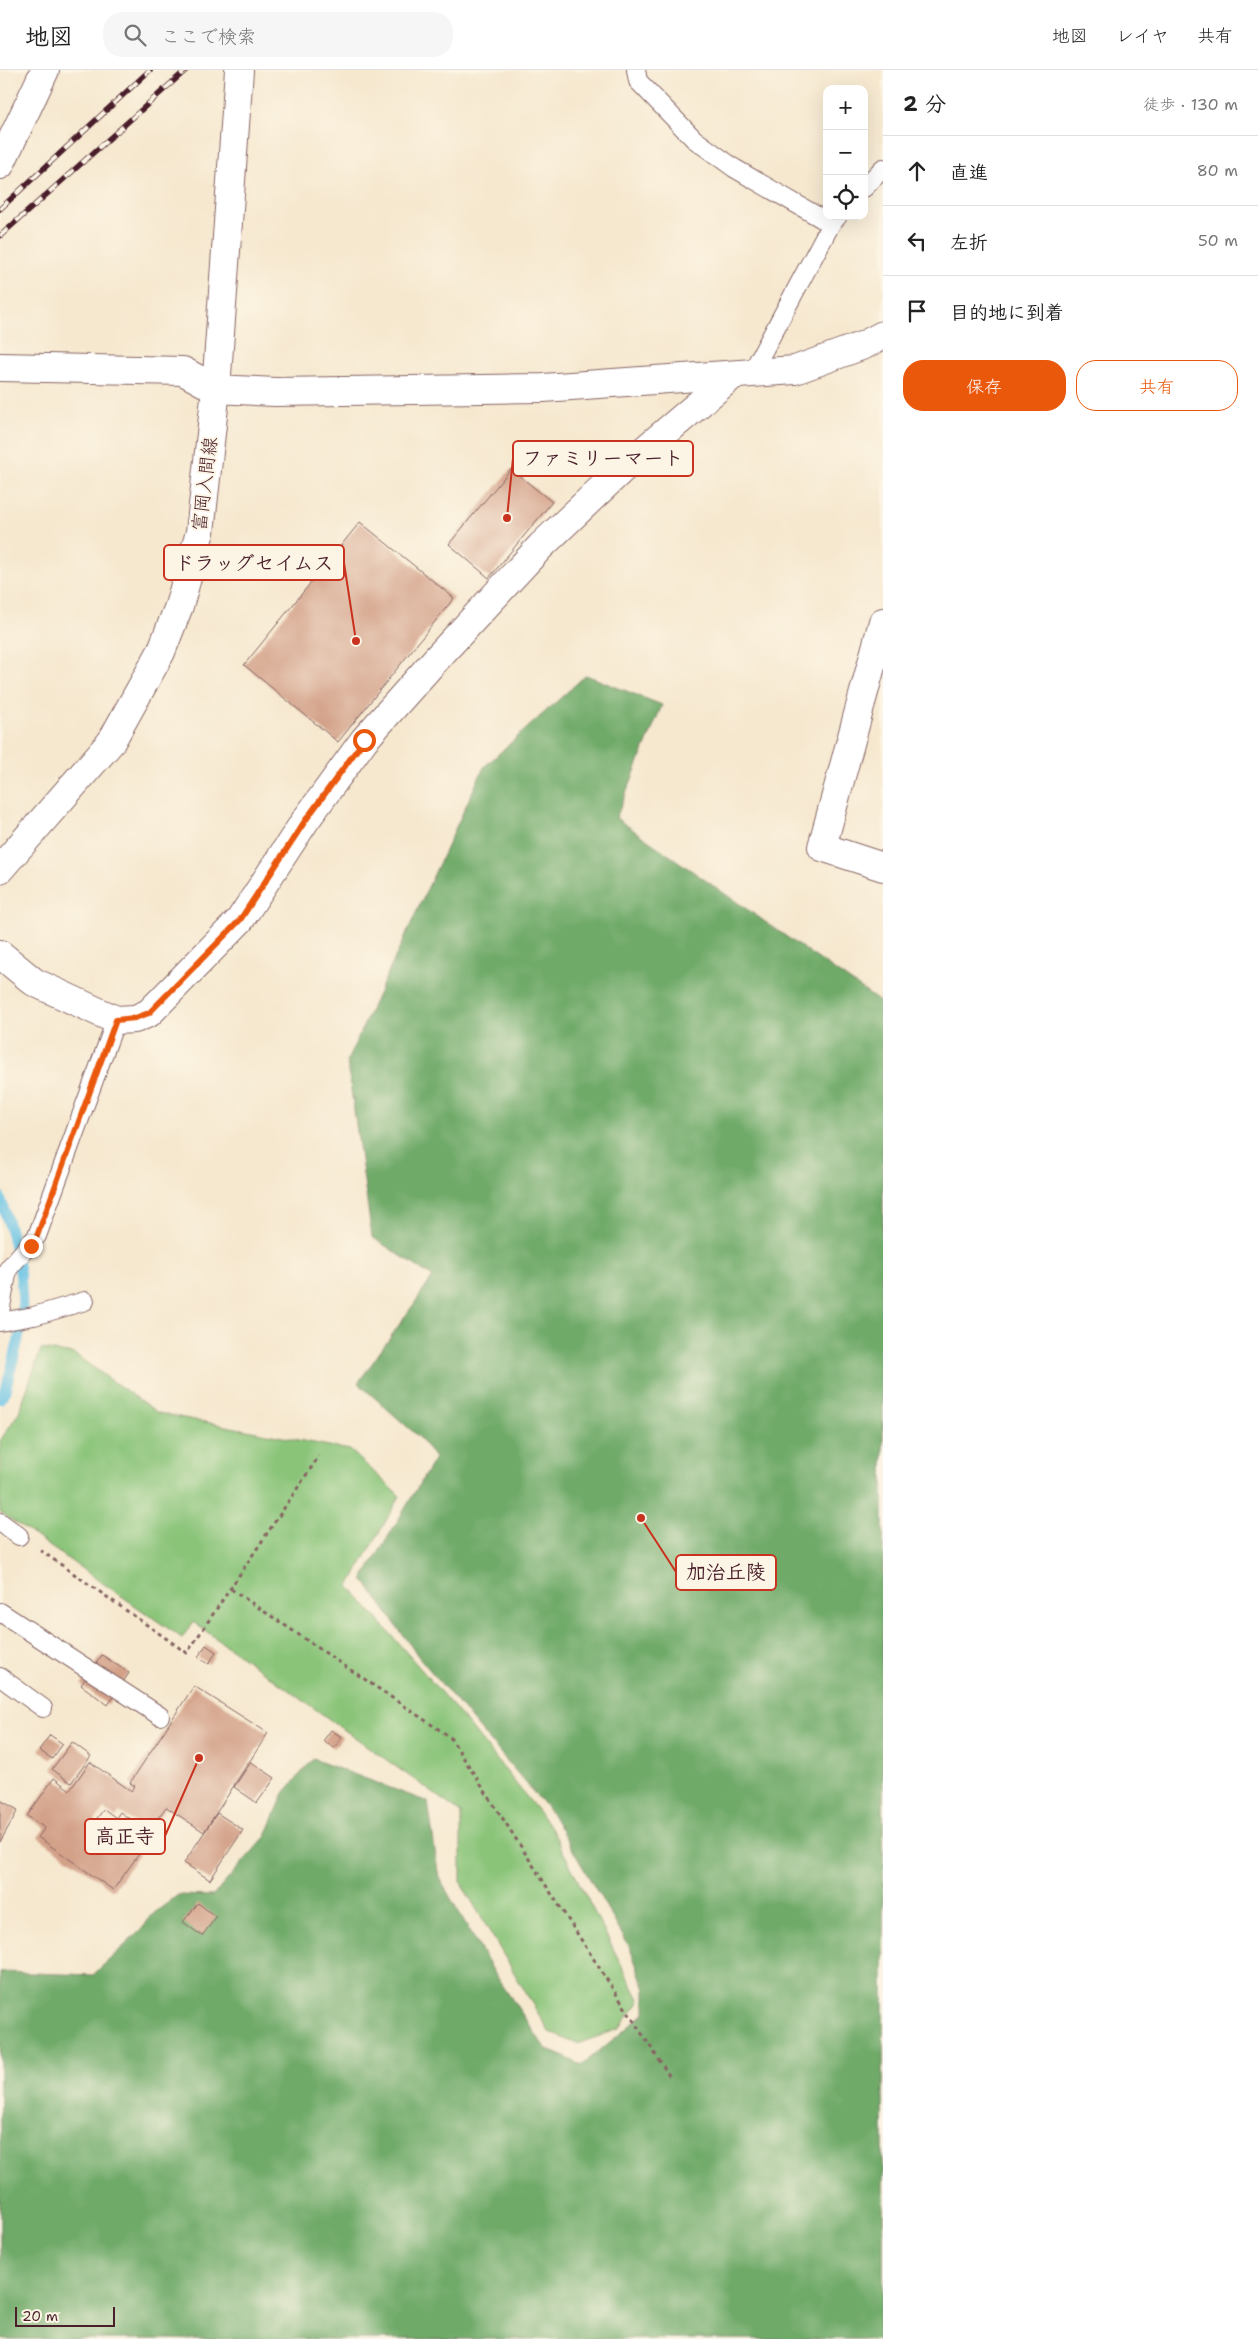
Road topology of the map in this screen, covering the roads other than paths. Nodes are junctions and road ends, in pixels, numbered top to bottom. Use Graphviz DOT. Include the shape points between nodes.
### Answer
graph roads {
  1 [pos="45,70"];
  2 [pos="239,70"];
  3 [pos="636,70"];
  4 [pos="0,165"];
  5 [pos="883,168"];
  6 [pos="868,184"];
  7 [pos="823,214"];
  8 [pos="834,220"];
  9 [pos="883,335"];
  10 [pos="0,367"];
  11 [pos="742,373"];
  12 [pos="216,389"];
  13 [pos="883,622"];
  14 [pos="883,867"];
  15 [pos="0,869"];
  16 [pos="0,954"];
  17 [pos="116,1020"];
  18 [pos="85,1302"];
  19 [pos="3,1318"];
  20 [pos="0,1522"];
  21 [pos="19,1536"];
  22 [pos="0,1612"];
  23 [pos="0,1677"];
  24 [pos="43,1708"];
  25 [pos="160,1716"];
  1 -- 4 [label="street"];
  2 -- 12 [label="street, 富岡入間線"];
  3 -- 7 [label="lane" via="638,81 694,139 734,168"];
  5 -- 6 [label="lane"];
  8 -- 11 [label="lane"];
  9 -- 11 [label="street" via="794,370"];
  10 -- 12 [label="street" via="183,371"];
  11 -- 12 [label="street" via="543,388 275,392"];
  11 -- 17 [label="street" via="621,470 535,552 364,740 305,821 240,920 149,1013"];
  12 -- 15 [label="street, 富岡入間線" via="200,532 179,606 160,652 111,742"];
  13 -- 14 [label="street" via="822,847"];
  16 -- 17 [label="street" via="34,982"];
  17 -- 19 [label="lane" via="37,1236 8,1269"];
  18 -- 19 [label="lane" via="34,1316"];
  20 -- 21 [label="lane"];
  22 -- 25 [label="lane"];
  23 -- 24 [label="lane"];
}
